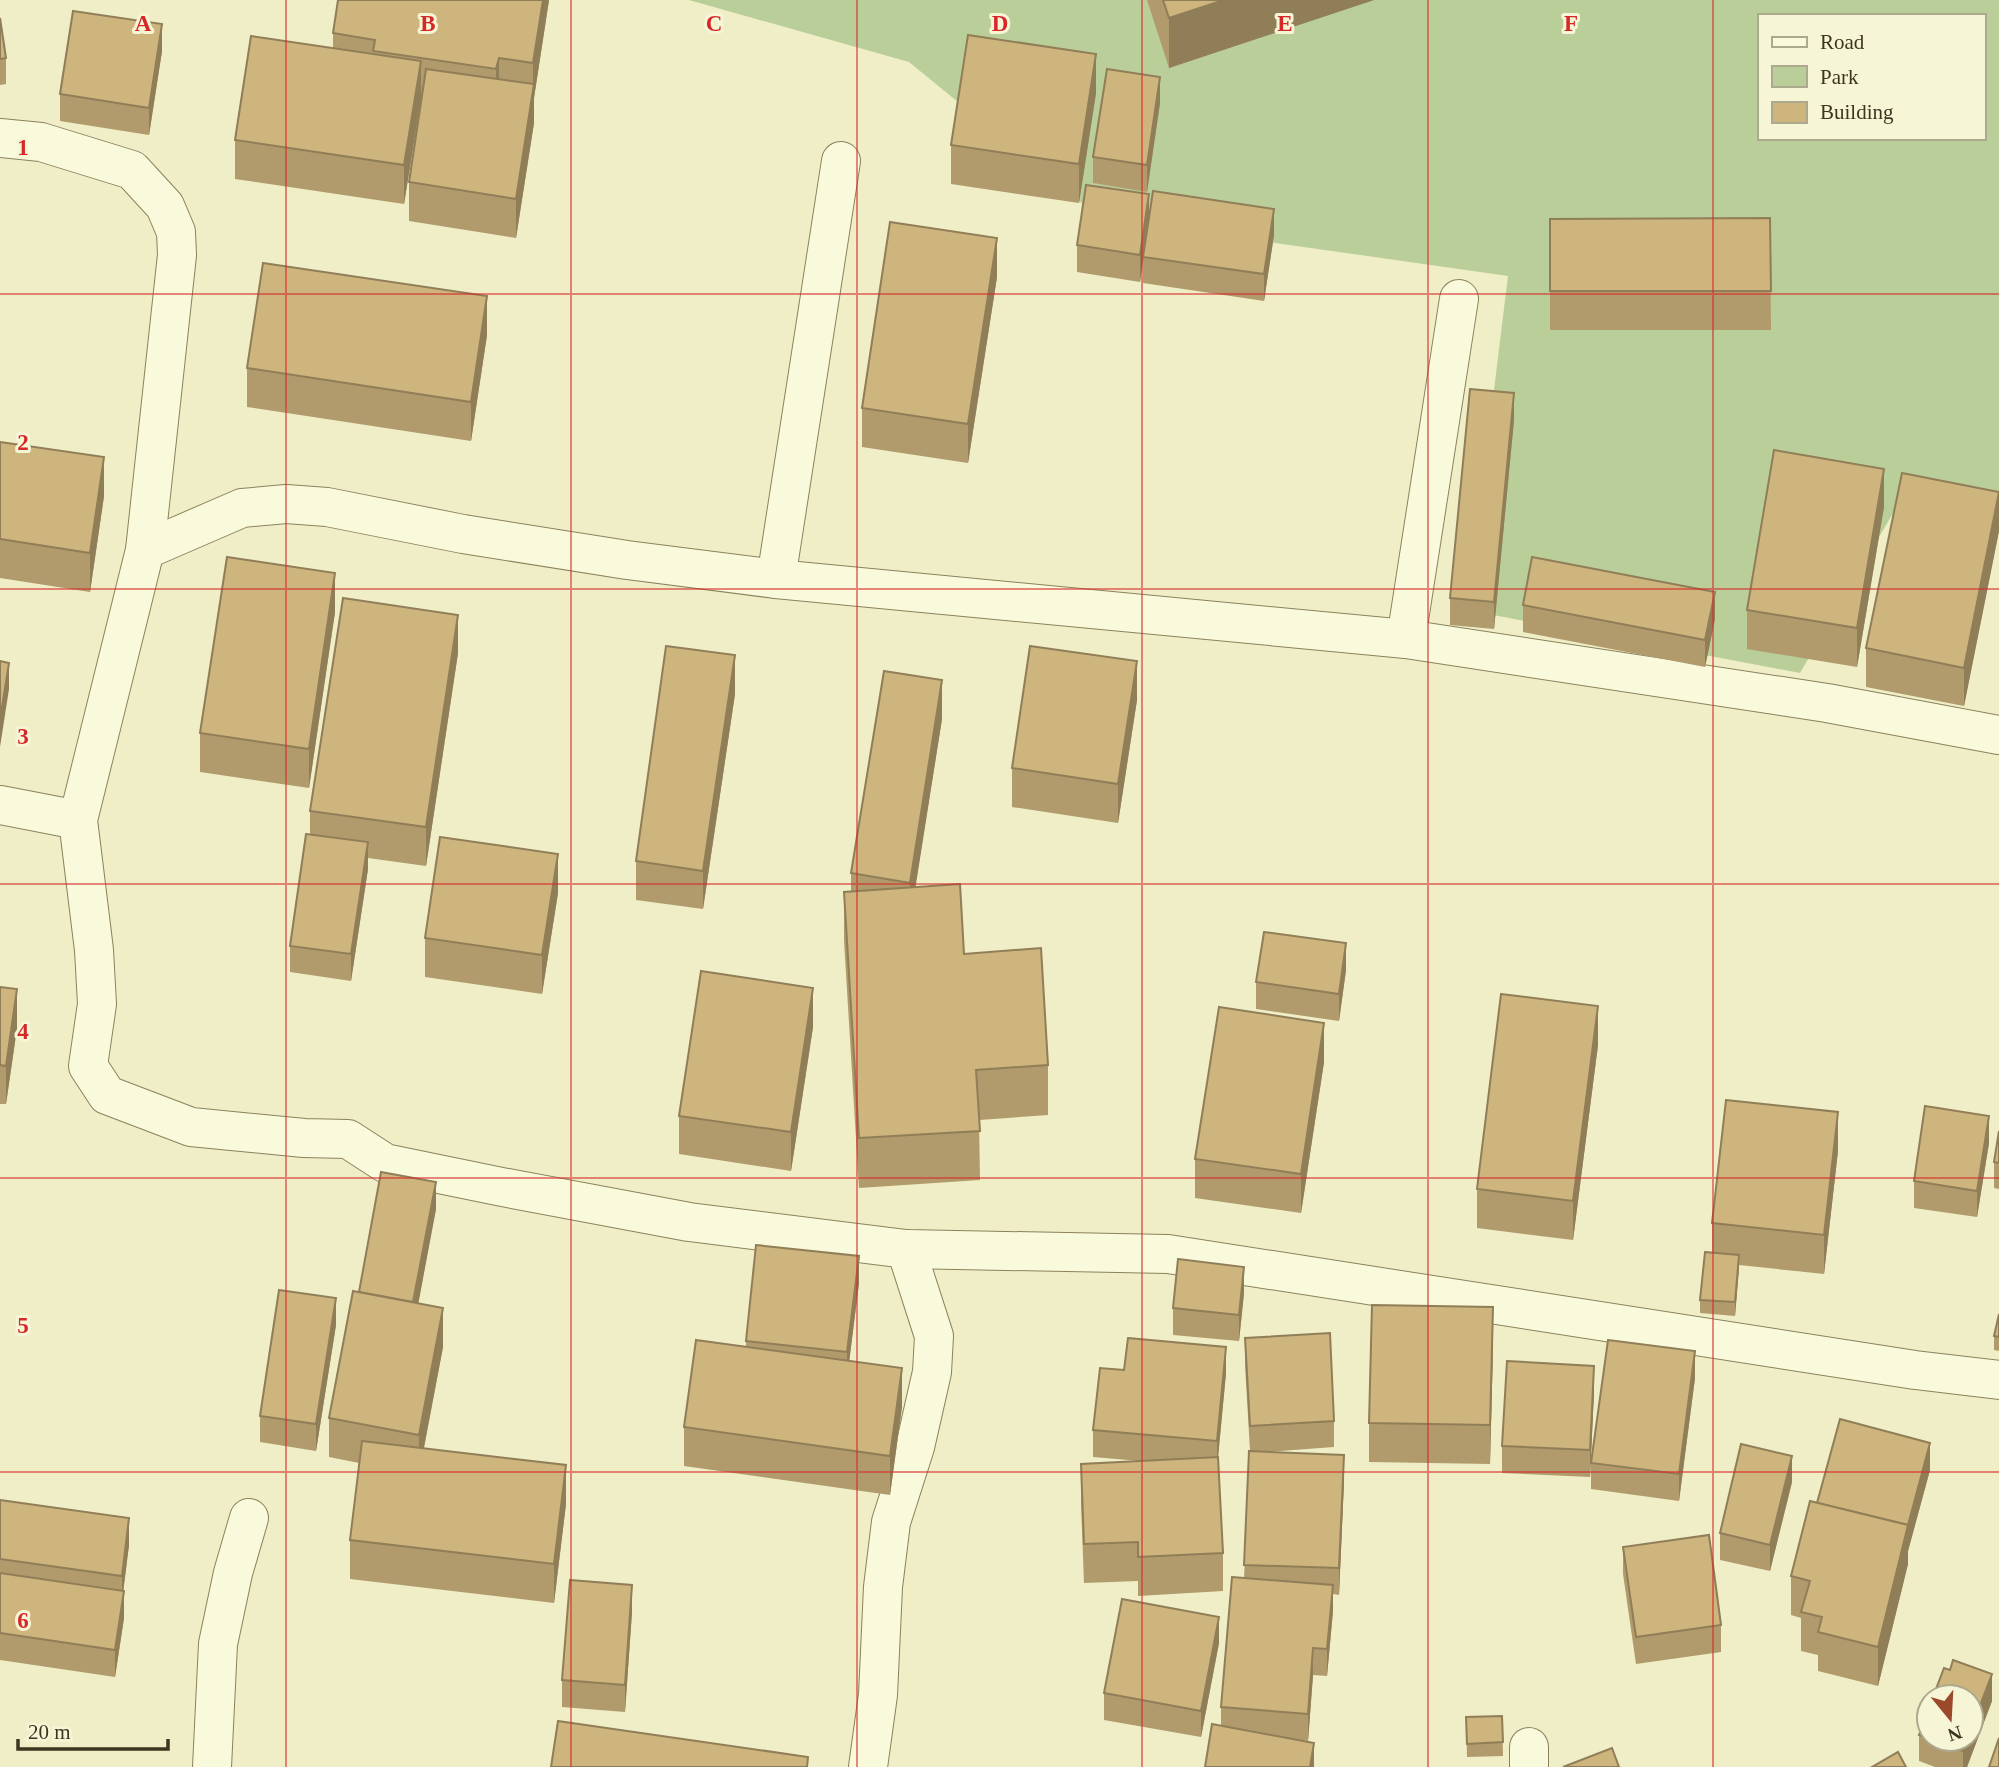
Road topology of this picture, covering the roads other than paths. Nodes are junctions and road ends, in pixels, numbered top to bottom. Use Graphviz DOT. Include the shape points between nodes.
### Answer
graph roads {
  1 [pos="0,138"];
  2 [pos="841,161"];
  3 [pos="1459,299"];
  4 [pos="145,550"];
  5 [pos="776,579"];
  6 [pos="1406,639"];
  7 [pos="1999,735"];
  8 [pos="0,805"];
  9 [pos="78,820"];
  10 [pos="906,1249"];
  11 [pos="1999,1380"];
  12 [pos="249,1518"];
  13 [pos="212,1767"];
  14 [pos="868,1767"];
  1 -- 4 [label="street" via="41,142 132,170 165,206 176,232"];
  2 -- 5 [label="street"];
  3 -- 6 [label="street"];
  4 -- 5 [label="street" via="242,508 286,504 327,507 627,560"];
  4 -- 9 [label="street"];
  5 -- 6 [label="street"];
  6 -- 7 [label="street" via="1827,703"];
  8 -- 9 [label="street"];
  9 -- 10 [label="street" via="97,1004 88,1066 107,1095 191,1126 348,1139 385,1163 502,1187 689,1222"];
  10 -- 11 [label="street" via="1168,1254"];
  10 -- 14 [label="street" via="934,1336 932,1372 891,1522"];
  12 -- 13 [label="street" via="218,1644"];
}
